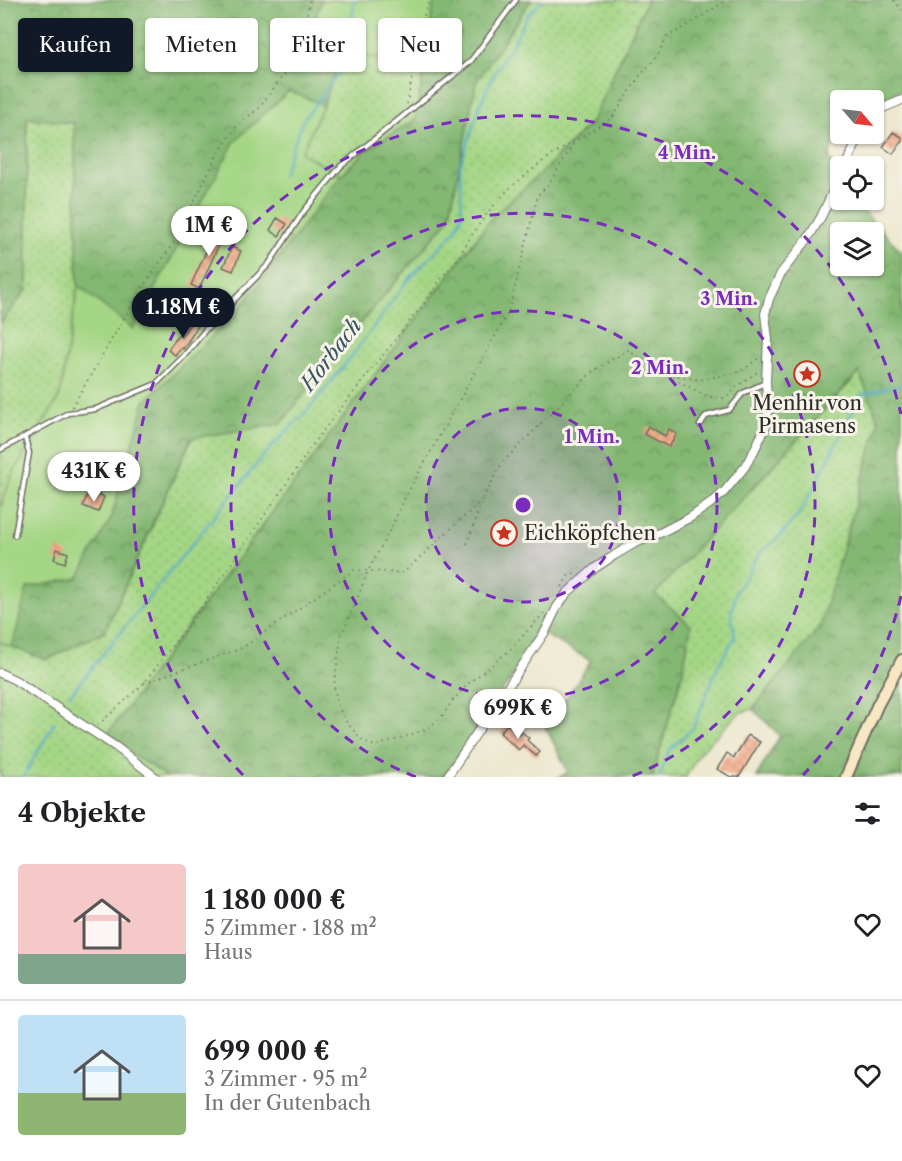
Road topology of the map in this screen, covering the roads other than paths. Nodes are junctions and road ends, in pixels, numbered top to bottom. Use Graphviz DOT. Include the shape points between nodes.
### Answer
graph roads {
  1 [pos="516,0"];
  2 [pos="902,100"];
  3 [pos="884,108"];
  4 [pos="830,199"];
  5 [pos="766,382"];
  6 [pos="700,425"];
  7 [pos="25,438"];
  8 [pos="0,450"];
  9 [pos="15,535"];
  10 [pos="902,660"];
  11 [pos="0,673"];
  12 [pos="155,777"];
  13 [pos="447,777"];
  14 [pos="846,777"];
  1 -- 7 [label="lane" via="470,62 341,166 304,211 269,264 156,384 96,409 68,413"];
  2 -- 3 [label="street"];
  4 -- 5 [label="street" via="807,240 781,273 769,299 765,314"];
  5 -- 6 [label="lane" via="743,393 729,410 706,416"];
  5 -- 13 [label="street" via="766,426 744,468 714,501 691,517 615,555 567,593"];
  7 -- 8 [label="lane"];
  7 -- 9 [label="lane" via="29,453"];
  10 -- 14 [label="main road"];
  11 -- 12 [label="street" via="116,747"];
}
